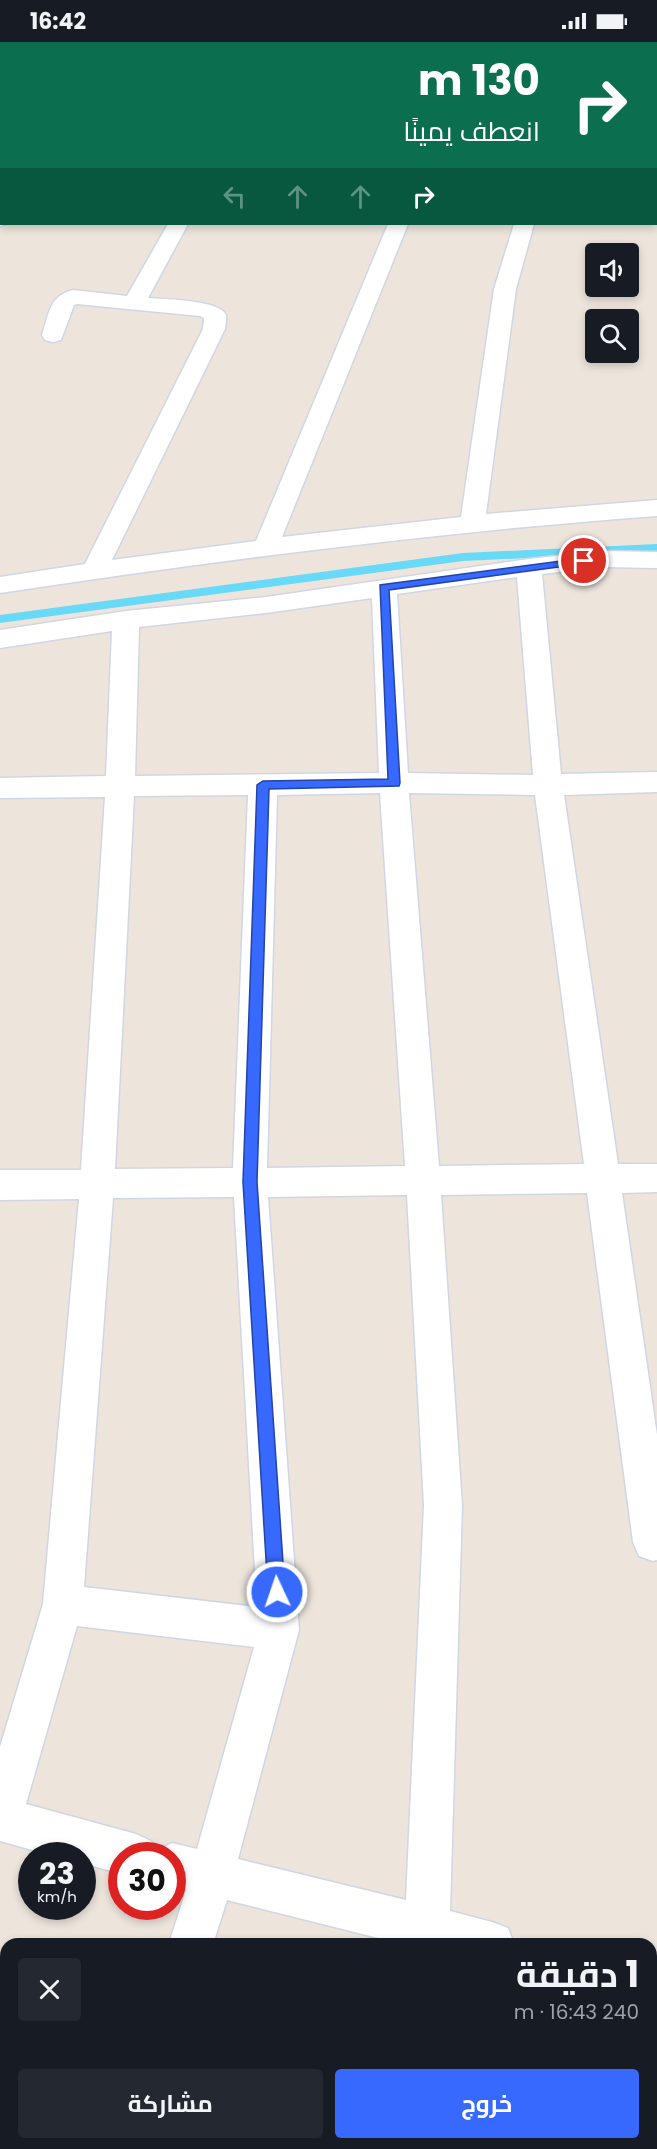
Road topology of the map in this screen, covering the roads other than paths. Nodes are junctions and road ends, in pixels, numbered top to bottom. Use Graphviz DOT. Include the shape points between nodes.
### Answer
graph roads {
  1 [pos="177,225"];
  2 [pos="398,225"];
  3 [pos="524,225"];
  4 [pos="134,303"];
  5 [pos="53,335"];
  6 [pos="657,508"];
  7 [pos="472,525"];
  8 [pos="266,546"];
  9 [pos="657,560"];
  10 [pos="529,567"];
  11 [pos="94,571"];
  12 [pos="0,585"];
  13 [pos="384,588"];
  14 [pos="126,620"];
  15 [pos="0,639"];
  16 [pos="657,782"];
  17 [pos="394,783"];
  18 [pos="263,785"];
  19 [pos="548,785"];
  20 [pos="120,786"];
  21 [pos="0,788"];
  22 [pos="601,1178"];
  23 [pos="657,1178"];
  24 [pos="423,1181"];
  25 [pos="250,1182"];
  26 [pos="97,1184"];
  27 [pos="0,1185"];
  28 [pos="653,1542"];
  29 [pos="63,1604"];
  30 [pos="279,1630"];
  31 [pos="0,1819"];
  32 [pos="108,1848"];
  33 [pos="192,1870"];
  34 [pos="426,1930"];
  35 [pos="191,1938"];
  36 [pos="464,1938"];
  1 -- 4 [label="street"];
  2 -- 8 [label="street"];
  3 -- 7 [label="street" via="505,289"];
  4 -- 5 [label="street" via="73,297 64,302"];
  4 -- 11 [label="street" via="206,310 216,319"];
  6 -- 7 [label="street"];
  7 -- 8 [label="street"];
  8 -- 11 [label="street"];
  9 -- 10 [label="street" via="602,559"];
  10 -- 13 [label="street"];
  10 -- 19 [label="street"];
  11 -- 12 [label="street"];
  13 -- 14 [label="street"];
  13 -- 17 [label="street"];
  14 -- 15 [label="street"];
  14 -- 20 [label="street"];
  16 -- 19 [label="street"];
  17 -- 18 [label="street"];
  17 -- 19 [label="street"];
  17 -- 24 [label="street"];
  18 -- 20 [label="street"];
  18 -- 25 [label="street"];
  19 -- 22 [label="street"];
  20 -- 21 [label="street"];
  20 -- 26 [label="street"];
  22 -- 23 [label="street"];
  22 -- 24 [label="street"];
  22 -- 28 [label="street"];
  24 -- 25 [label="street"];
  24 -- 34 [label="street" via="443,1505"];
  25 -- 26 [label="street"];
  25 -- 30 [label="street"];
  26 -- 27 [label="street"];
  26 -- 29 [label="street"];
  29 -- 30 [label="street"];
  29 -- 31 [label="street"];
  30 -- 33 [label="street"];
  31 -- 32 [label="street"];
  33 -- 34 [label="street"];
  33 -- 35 [label="street"];
  34 -- 36 [label="street"];
}
